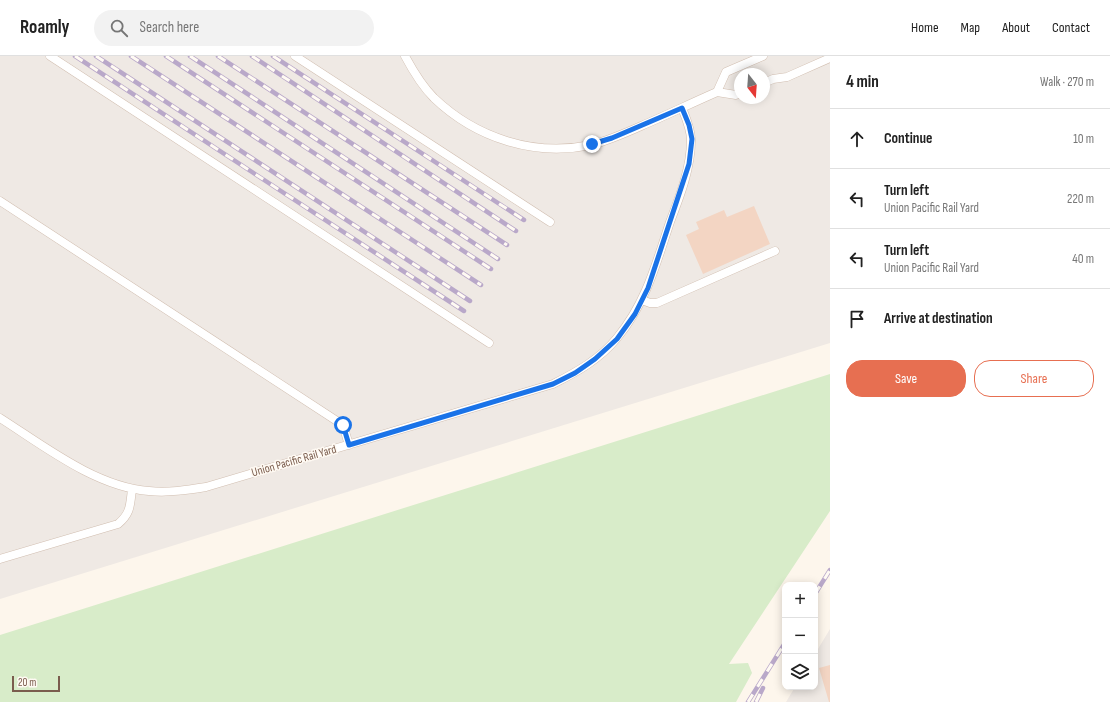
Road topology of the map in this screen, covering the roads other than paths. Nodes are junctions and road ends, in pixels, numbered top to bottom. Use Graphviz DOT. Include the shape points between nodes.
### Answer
graph roads {
  1 [pos="50,56"];
  2 [pos="295,56"];
  3 [pos="405,56"];
  4 [pos="763,56"];
  5 [pos="830,58"];
  6 [pos="770,80"];
  7 [pos="718,92"];
  8 [pos="734,95"];
  9 [pos="682,108"];
  10 [pos="0,201"];
  11 [pos="550,222"];
  12 [pos="775,251"];
  13 [pos="642,300"];
  14 [pos="489,343"];
  15 [pos="0,418"];
  16 [pos="349,445"];
  17 [pos="132,489"];
  18 [pos="0,559"];
  1 -- 14 [label="lane"];
  2 -- 11 [label="lane"];
  3 -- 9 [label="lane" via="414,73 433,97 451,113 476,129 502,140 526,146 571,148 592,144"];
  4 -- 7 [label="lane" via="726,72"];
  5 -- 6 [label="lane" via="787,77"];
  7 -- 8 [label="lane"];
  7 -- 9 [label="lane"];
  9 -- 13 [label="lane, Union Pacific Rail Yard" via="692,139 689,164"];
  10 -- 16 [label="lane" via="343,425"];
  12 -- 13 [label="lane" via="657,303"];
  13 -- 16 [label="lane, Union Pacific Rail Yard" via="617,339 595,359 553,384"];
  15 -- 17 [label="lane, Union Pacific Rail Yard" via="77,467 96,477"];
  16 -- 17 [label="lane, Union Pacific Rail Yard" via="206,487 168,492"];
  17 -- 18 [label="lane" via="129,510 118,524"];
}
